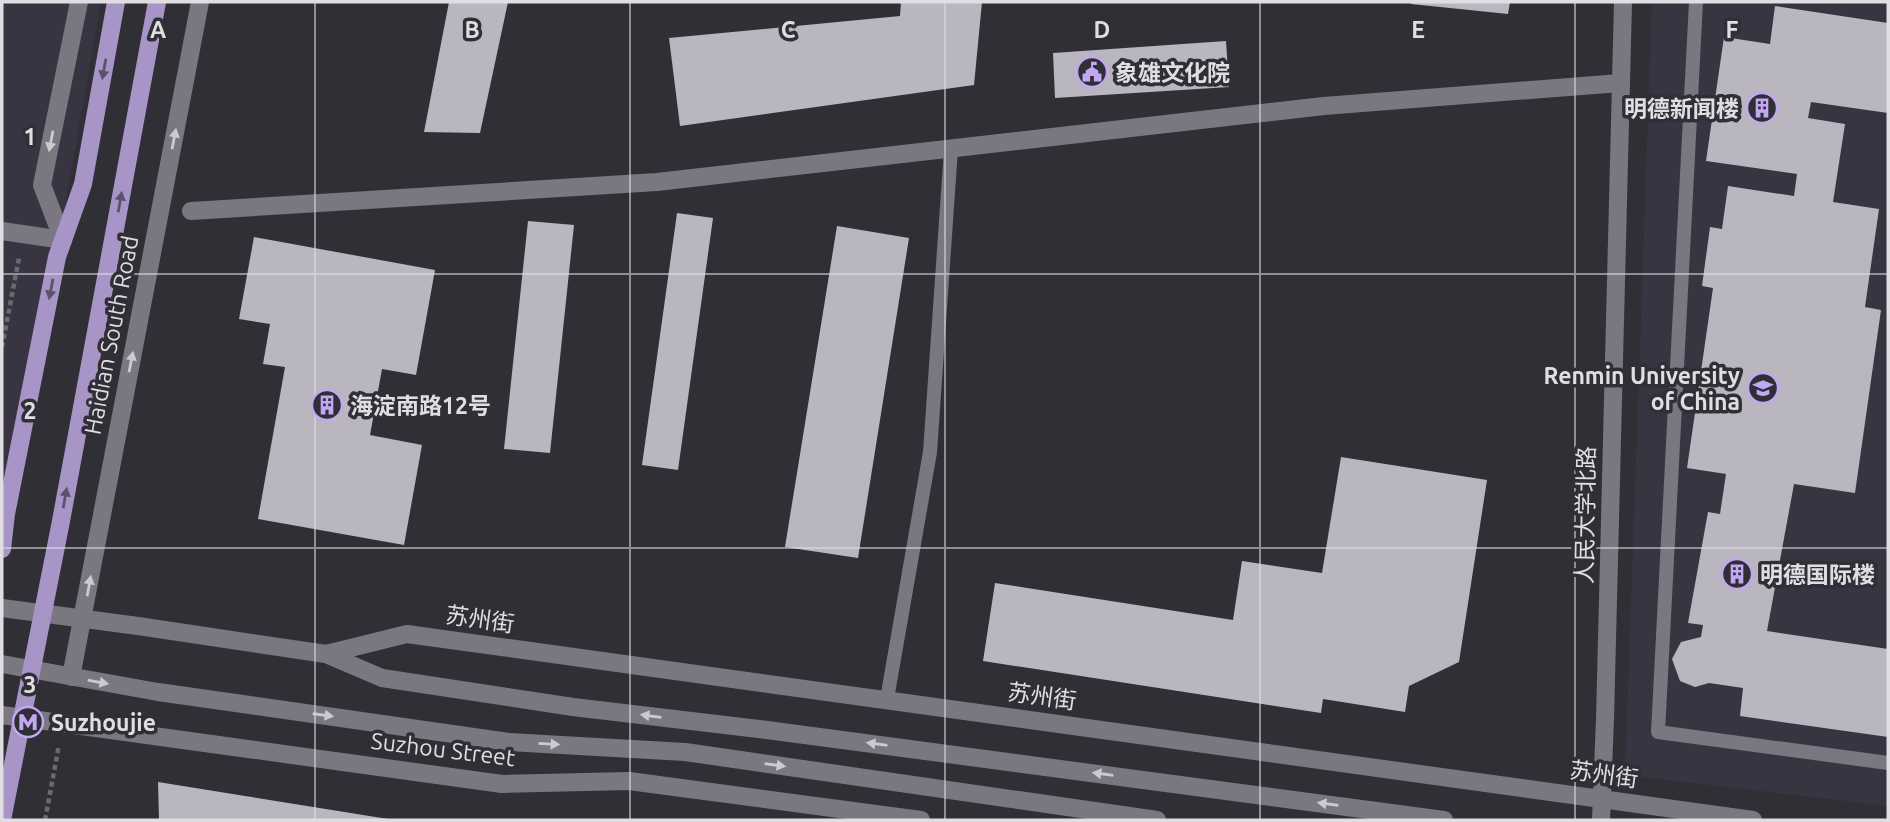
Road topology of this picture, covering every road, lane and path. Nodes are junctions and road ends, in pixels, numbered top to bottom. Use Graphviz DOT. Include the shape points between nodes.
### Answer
graph roads {
  1 [pos="79,2"];
  2 [pos="116,2"];
  3 [pos="157,2"];
  4 [pos="200,2"];
  5 [pos="1623,2"];
  6 [pos="1696,2"];
  7 [pos="1620,83"];
  8 [pos="951,149"];
  9 [pos="191,211"];
  10 [pos="2,231"];
  11 [pos="63,240"];
  12 [pos="20,253"];
  13 [pos="2,347"];
  14 [pos="2,549"];
  15 [pos="2,608"];
  16 [pos="43,614"];
  17 [pos="83,619"];
  18 [pos="326,654"];
  19 [pos="2,664"];
  20 [pos="31,670"];
  21 [pos="72,677"];
  22 [pos="887,699"];
  23 [pos="2,715"];
  24 [pos="22,718"];
  25 [pos="1888,763"];
  26 [pos="1602,799"];
  27 [pos="2,820"];
  28 [pos="921,820"];
  29 [pos="1157,820"];
  30 [pos="1444,820"];
  31 [pos="1601,820"];
  32 [pos="1753,820"];
  1 -- 11 [label="street, one-way" via="42,185"];
  2 -- 11 [label="main road, one-way" via="83,184"];
  16 -- 3 [label="main road, Haidian South Road, one-way"];
  17 -- 4 [label="street, Haidian South Road, one-way"];
  5 -- 7 [label="street, 人民大学北路"];
  6 -- 25 [label="lane" via="1658,732"];
  7 -- 8 [label="street" via="1324,107"];
  7 -- 26 [label="street, 人民大学北路"];
  8 -- 9 [label="street" via="657,182"];
  8 -- 22 [label="lane" via="930,452"];
  10 -- 11 [label="street"];
  11 -- 14 [label="main road, one-way"];
  12 -- 13 [label="path"];
  15 -- 16 [label="street, 苏州街"];
  16 -- 17 [label="street, 苏州街"];
  16 -- 20 [label="main road"];
  17 -- 18 [label="street, 苏州街"];
  17 -- 21 [label="street, Haidian South Road"];
  18 -- 22 [label="street, 苏州街" via="407,634"];
  30 -- 18 [label="street, 苏州街, one-way" via="573,707 382,678"];
  19 -- 20 [label="street"];
  20 -- 21 [label="street"];
  20 -- 24 [label="main road"];
  21 -- 29 [label="street, one-way" via="509,741 685,751"];
  22 -- 26 [label="street, 苏州街"];
  23 -- 24 [label="street, Suzhou Street"];
  24 -- 27 [label="main road"];
  24 -- 28 [label="street, Suzhou Street" via="502,784 629,781"];
  26 -- 31 [label="street, 人民大学北路"];
  26 -- 32 [label="street, 苏州街"];
}
